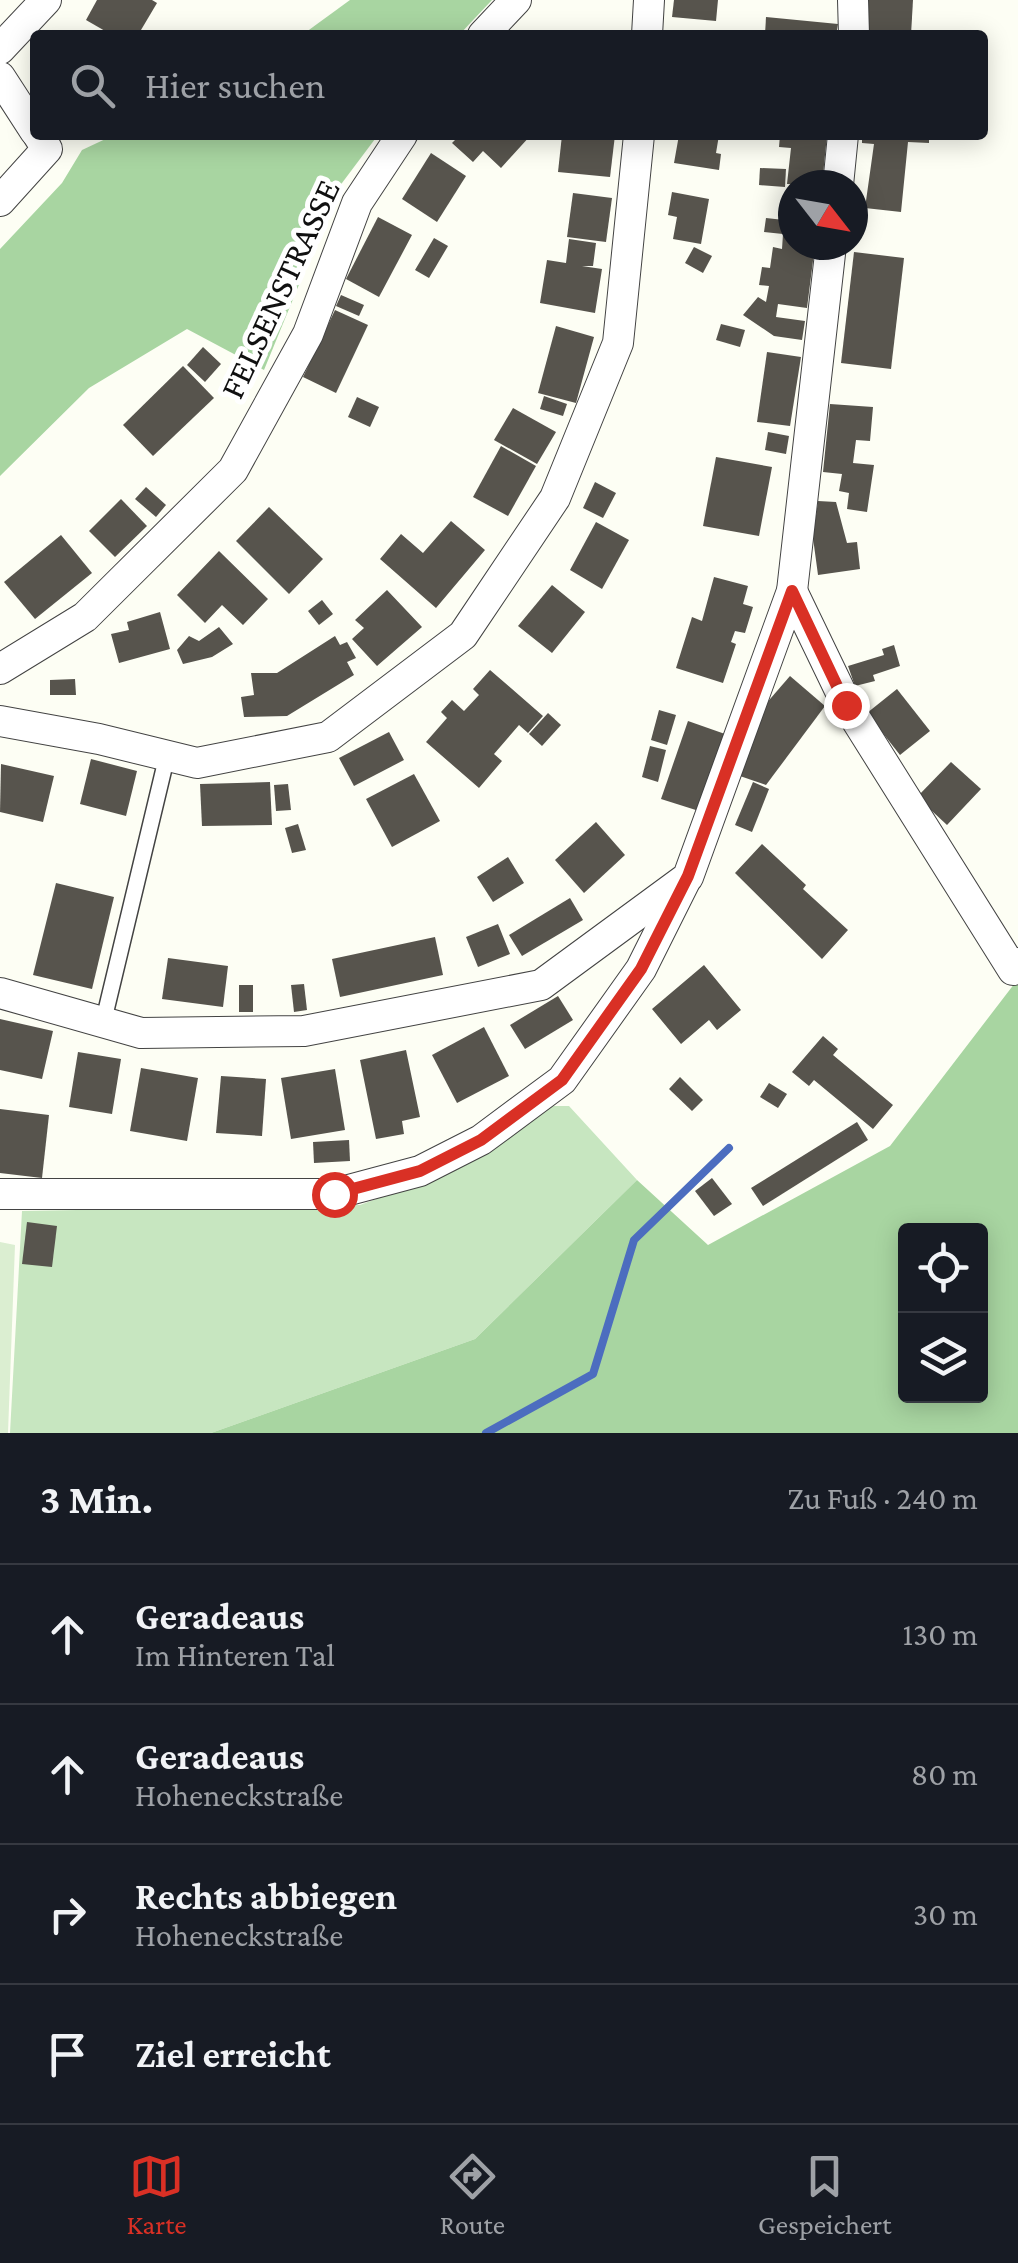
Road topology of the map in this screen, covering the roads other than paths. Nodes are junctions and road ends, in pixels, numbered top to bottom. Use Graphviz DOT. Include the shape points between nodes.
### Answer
graph roads {
  1 [pos="46,0"];
  2 [pos="516,0"];
  3 [pos="649,0"];
  4 [pos="853,0"];
  5 [pos="488,30"];
  6 [pos="647,30"];
  7 [pos="854,30"];
  8 [pos="0,49"];
  9 [pos="0,77"];
  10 [pos="30,124"];
  11 [pos="41,140"];
  12 [pos="399,140"];
  13 [pos="638,140"];
  14 [pos="842,140"];
  15 [pos="840,170"];
  16 [pos="0,201"];
  17 [pos="829,260"];
  18 [pos="792,591"];
  19 [pos="0,670"];
  20 [pos="0,721"];
  21 [pos="167,756"];
  22 [pos="688,876"];
  23 [pos="1018,964"];
  24 [pos="0,993"];
  25 [pos="104,1023"];
  26 [pos="0,1194"];
  1 -- 8 [label="street"];
  2 -- 5 [label="street"];
  3 -- 6 [label="street"];
  4 -- 7 [label="street"];
  9 -- 10 [label="street"];
  11 -- 16 [label="street" via="47,149"];
  12 -- 19 [label="street, FELSENSTRASSE" via="357,203 308,334 233,470 86,617"];
  13 -- 21 [label="street" via="618,343 555,498 463,636 328,738 196,763"];
  14 -- 15 [label="street"];
  17 -- 18 [label="street"];
  18 -- 22 [label="street"];
  18 -- 23 [label="street" via="846,705 1013,970"];
  20 -- 21 [label="street"];
  21 -- 25 [label="lane"];
  22 -- 25 [label="street" via="541,985 304,1031 141,1033"];
  22 -- 26 [label="street" via="641,969 562,1080 481,1140 420,1171 334,1194"];
  24 -- 25 [label="street"];
}
